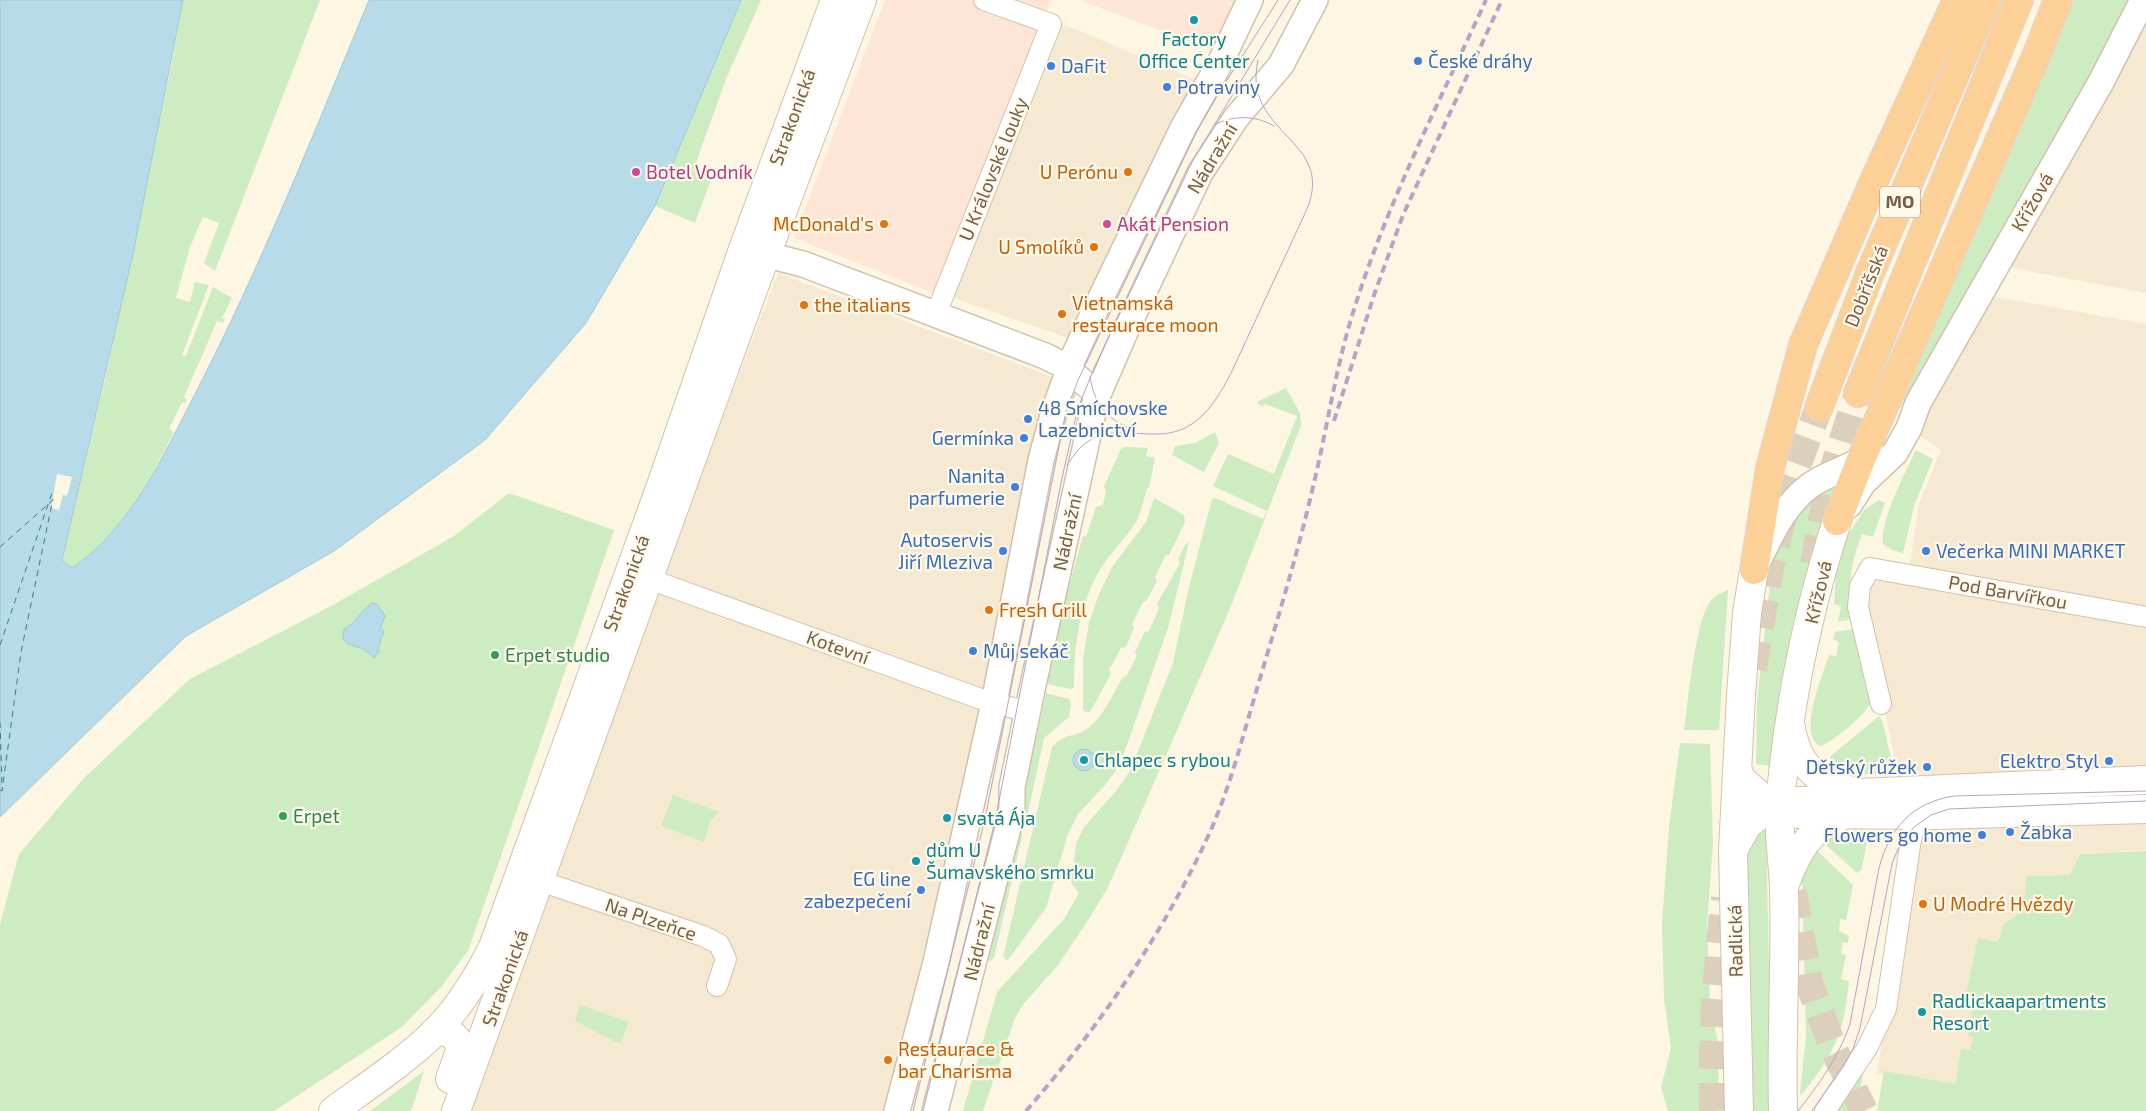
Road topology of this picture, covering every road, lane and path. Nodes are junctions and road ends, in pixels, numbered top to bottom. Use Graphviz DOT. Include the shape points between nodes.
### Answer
graph roads {
  1 [pos="835,0"];
  2 [pos="862,0"];
  3 [pos="984,0"];
  4 [pos="1250,0"];
  5 [pos="1315,0"];
  6 [pos="1957,0"];
  7 [pos="1987,0"];
  8 [pos="2019,0"];
  9 [pos="2058,0"];
  10 [pos="2143,0"];
  11 [pos="755,252"];
  12 [pos="936,314"];
  13 [pos="1068,370"];
  14 [pos="1858,393"];
  15 [pos="1098,394"];
  16 [pos="1918,403"];
  17 [pos="1819,407"];
  18 [pos="1860,462"];
  19 [pos="1837,521"];
  20 [pos="1754,570"];
  21 [pos="649,579"];
  22 [pos="2146,616"];
  23 [pos="994,703"];
  24 [pos="1881,704"];
  25 [pos="1027,712"];
  26 [pos="1789,719"];
  27 [pos="1738,771"];
  28 [pos="2146,780"];
  29 [pos="1860,793"];
  30 [pos="1780,807"];
  31 [pos="2146,809"];
  32 [pos="1843,815"];
  33 [pos="1917,815"];
  34 [pos="1733,850"];
  35 [pos="540,881"];
  36 [pos="1784,887"];
  37 [pos="717,986"];
  38 [pos="434,1032"];
  39 [pos="333,1111"];
  40 [pos="439,1111"];
  41 [pos="456,1111"];
  42 [pos="897,1111"];
  43 [pos="935,1111"];
  44 [pos="1739,1111"];
  45 [pos="1783,1111"];
  46 [pos="1825,1111"];
  1 -- 11 [label="main road, Strakonická"];
  2 -- 11 [label="main road, Strakonická"];
  3 -- 12 [label="street, U Královské louky" via="1051,24"];
  4 -- 13 [label="street, Nádražní" via="1166,163"];
  5 -- 15 [label="street, Nádražní" via="1281,65 1236,118 1200,174"];
  6 -- 20 [label="highway" via="1876,174 1803,345 1770,468"];
  7 -- 17 [label="highway, Dobříšská / MO" via="1870,273"];
  8 -- 14 [label="highway, Dobříšská / MO"];
  9 -- 18 [label="highway"];
  10 -- 16 [label="street, Křížová" via="2101,82"];
  11 -- 12 [label="street" via="796,261"];
  11 -- 21 [label="main road, Strakonická"];
  11 -- 38 [label="main road, Strakonická" via="655,503 493,947 482,968"];
  12 -- 13 [label="street" via="1045,356"];
  13 -- 15 [label="street"];
  13 -- 23 [label="street, Nádražní" via="1040,460"];
  15 -- 25 [label="street, Nádražní"];
  16 -- 18 [label="street, Křížová" via="1877,451"];
  16 -- 19 [label="street, Křížová" via="1895,453 1863,483"];
  18 -- 19 [label="highway"];
  18 -- 20 [label="street, Křížová" via="1816,482 1794,500"];
  19 -- 26 [label="main road, Křížová" via="1822,569"];
  20 -- 27 [label="main road, Radlická" via="1740,695"];
  21 -- 23 [label="street, Kotevní"];
  21 -- 35 [label="main road, Strakonická"];
  22 -- 24 [label="street, Pod Barvířkou" via="1870,568 1860,586 1858,607"];
  23 -- 25 [label="street, Kotevní"];
  23 -- 42 [label="street, Nádražní" via="936,962"];
  25 -- 43 [label="street, Nádražní" via="1012,787 1009,824"];
  26 -- 29 [label="main road" via="1797,752 1808,770 1828,782"];
  26 -- 30 [label="main road, Křížová"];
  27 -- 30 [label="main road" via="1752,790"];
  27 -- 34 [label="main road, Radlická"];
  28 -- 29 [label="main road"];
  29 -- 30 [label="main road" via="1799,801"];
  30 -- 32 [label="main road" via="1799,814"];
  30 -- 34 [label="main road" via="1752,820"];
  30 -- 36 [label="main road" via="1779,838"];
  31 -- 33 [label="main road"];
  32 -- 33 [label="main road"];
  32 -- 36 [label="main road" via="1824,824 1810,836 1793,863"];
  33 -- 46 [label="street" via="1886,1009 1867,1048"];
  34 -- 44 [label="main road, Radlická"];
  35 -- 37 [label="street, Na Plzeňce" via="719,944 726,959"];
  35 -- 41 [label="main road, Strakonická"];
  36 -- 45 [label="main road"];
  38 -- 39 [label="main road, Strakonická"];
  38 -- 40 [label="main road" via="451,1034 461,1048"];
}
